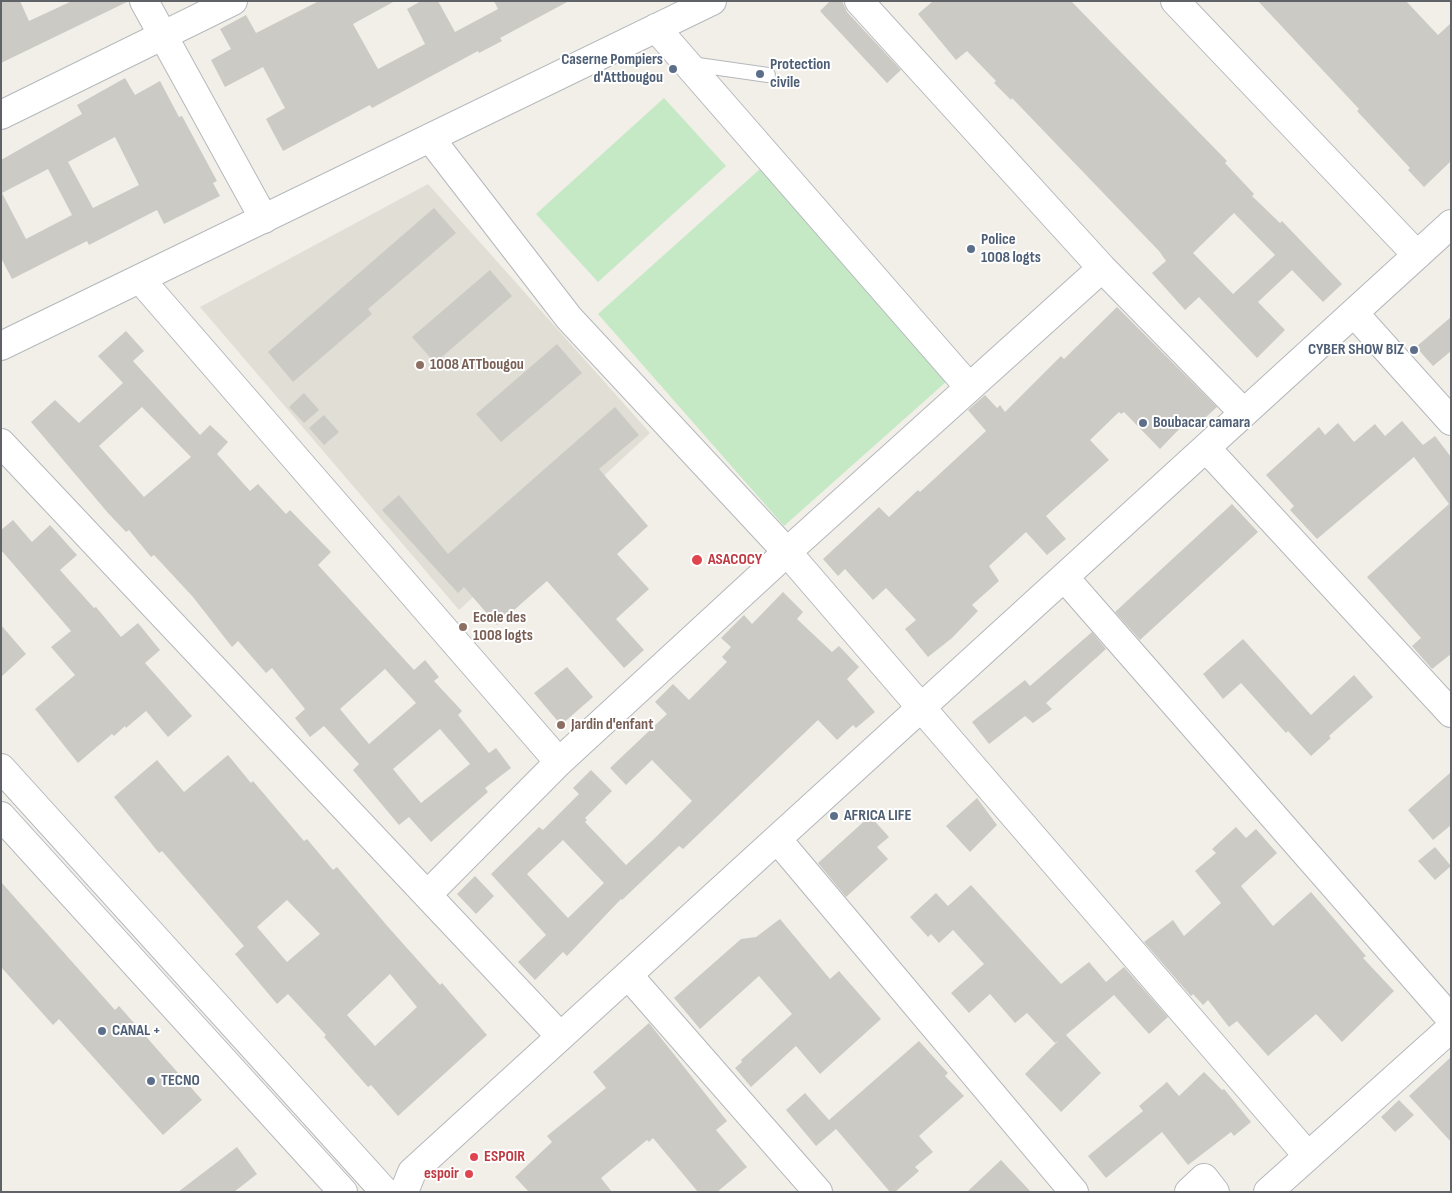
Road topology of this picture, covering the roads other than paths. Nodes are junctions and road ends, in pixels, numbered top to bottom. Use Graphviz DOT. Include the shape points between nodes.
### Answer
graph roads {
  1 [pos="144,1"];
  2 [pos="233,1"];
  3 [pos="712,1"];
  4 [pos="859,1"];
  5 [pos="1175,1"];
  6 [pos="656,28"];
  7 [pos="163,36"];
  8 [pos="687,64"];
  9 [pos="768,75"];
  10 [pos="1,115"];
  11 [pos="430,138"];
  12 [pos="264,219"];
  13 [pos="1451,224"];
  14 [pos="1417,255"];
  15 [pos="1102,268"];
  16 [pos="140,279"];
  17 [pos="1354,313"];
  18 [pos="1,346"];
  19 [pos="969,387"];
  20 [pos="1244,413"];
  21 [pos="1451,421"];
  22 [pos="1,443"];
  23 [pos="1206,448"];
  24 [pos="787,552"];
  25 [pos="1064,577"];
  26 [pos="920,709"];
  27 [pos="1451,713"];
  28 [pos="559,762"];
  29 [pos="1,768"];
  30 [pos="1,816"];
  31 [pos="777,839"];
  32 [pos="427,895"];
  33 [pos="628,975"];
  34 [pos="1451,1019"];
  35 [pos="1451,1028"];
  36 [pos="560,1036"];
  37 [pos="1308,1156"];
  38 [pos="343,1192"];
  39 [pos="385,1192"];
  40 [pos="404,1192"];
  41 [pos="818,1192"];
  42 [pos="1074,1192"];
  43 [pos="1188,1192"];
  44 [pos="1215,1192"];
  45 [pos="1268,1192"];
  1 -- 7 [label="street"];
  2 -- 7 [label="street"];
  3 -- 6 [label="street"];
  4 -- 15 [label="street"];
  5 -- 14 [label="street"];
  6 -- 8 [label="street"];
  6 -- 11 [label="street"];
  7 -- 10 [label="street"];
  7 -- 12 [label="street"];
  8 -- 9 [label="lane"];
  8 -- 19 [label="street"];
  11 -- 12 [label="street"];
  11 -- 24 [label="street" via="569,318"];
  12 -- 16 [label="street"];
  13 -- 14 [label="street"];
  14 -- 17 [label="street"];
  15 -- 19 [label="street"];
  15 -- 20 [label="street"];
  16 -- 18 [label="street"];
  16 -- 28 [label="street"];
  17 -- 20 [label="street"];
  17 -- 21 [label="street"];
  19 -- 24 [label="street"];
  20 -- 23 [label="street"];
  22 -- 32 [label="street"];
  23 -- 25 [label="street"];
  23 -- 27 [label="street"];
  24 -- 26 [label="street"];
  24 -- 28 [label="street"];
  25 -- 26 [label="street"];
  25 -- 34 [label="street"];
  26 -- 31 [label="street"];
  26 -- 37 [label="street"];
  28 -- 32 [label="street"];
  29 -- 39 [label="street"];
  30 -- 38 [label="street"];
  31 -- 33 [label="street"];
  31 -- 42 [label="street"];
  32 -- 36 [label="street"];
  33 -- 36 [label="street"];
  33 -- 41 [label="street"];
  35 -- 37 [label="street"];
  36 -- 40 [label="street" via="412,1172"];
  37 -- 45 [label="street"];
  43 -- 44 [label="street" via="1204,1178"];
}
